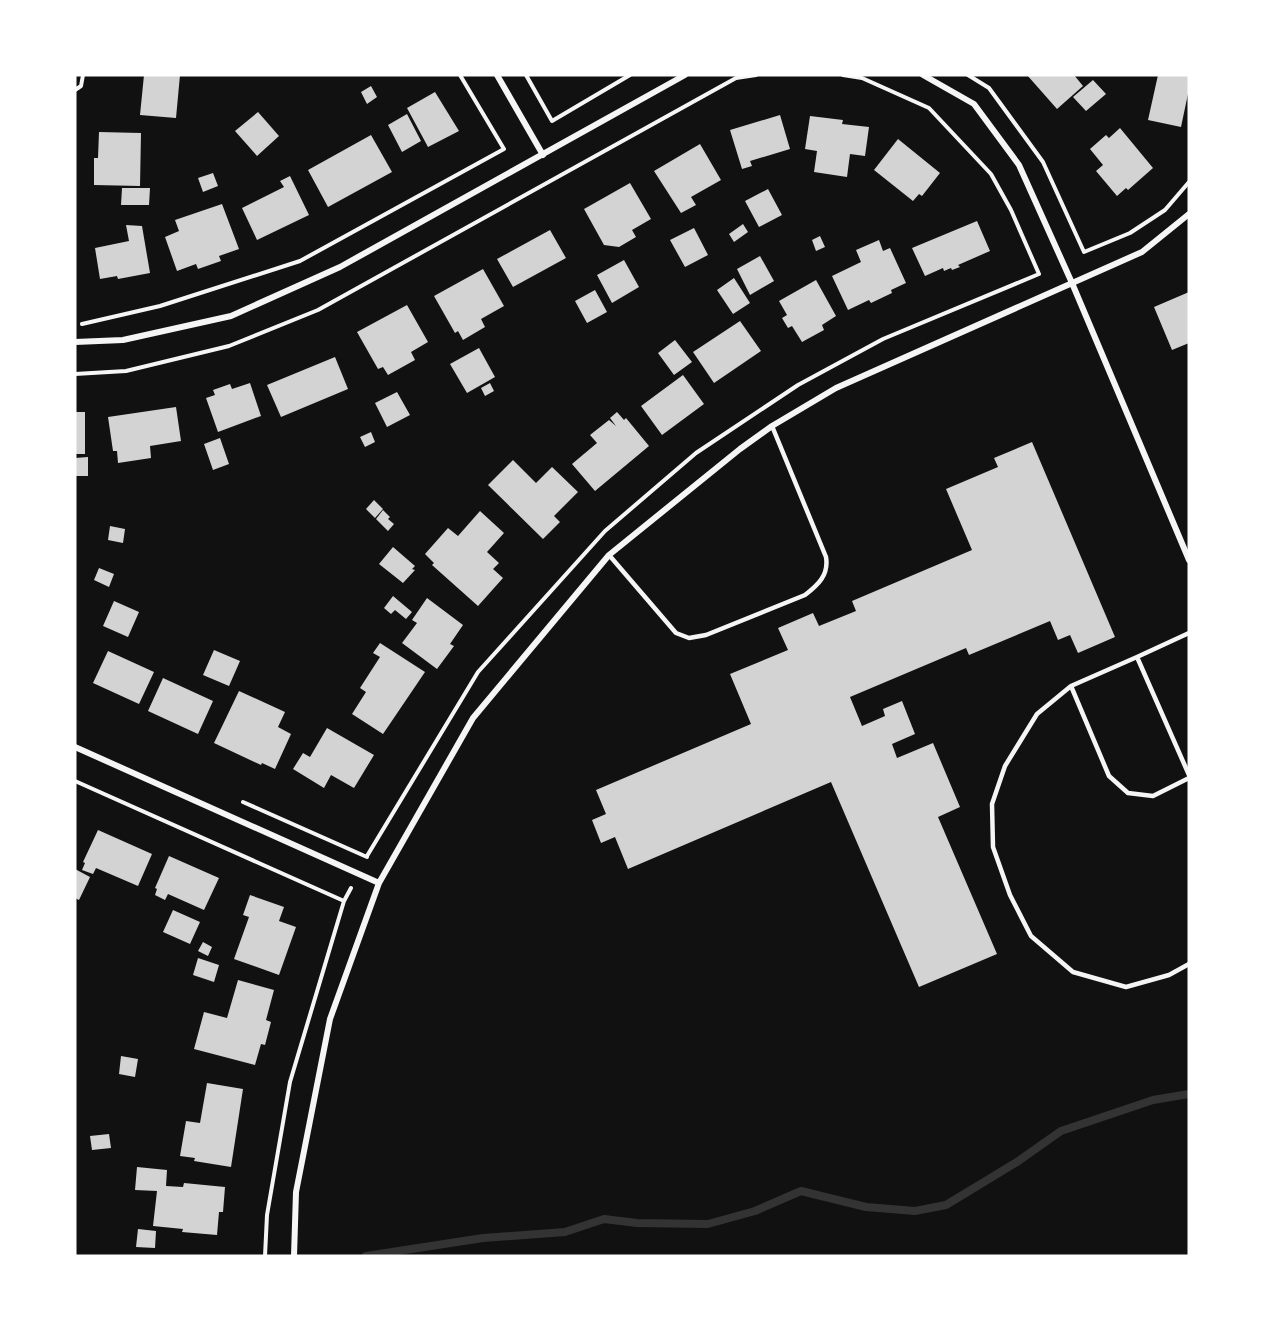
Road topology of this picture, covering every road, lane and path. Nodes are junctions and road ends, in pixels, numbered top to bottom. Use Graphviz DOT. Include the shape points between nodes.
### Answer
graph roads {
  1 [pos="83,75"];
  2 [pos="460,75"];
  3 [pos="498,75"];
  4 [pos="526,75"];
  5 [pos="630,75"];
  6 [pos="685,75"];
  7 [pos="756,75"];
  8 [pos="923,75"];
  9 [pos="968,75"];
  10 [pos="75,90"];
  11 [pos="543,155"];
  12 [pos="1189,182"];
  13 [pos="1189,214"];
  14 [pos="1072,283"];
  15 [pos="75,325"];
  16 [pos="75,342"];
  17 [pos="75,374"];
  18 [pos="772,426"];
  19 [pos="609,555"];
  20 [pos="1189,560"];
  21 [pos="1189,633"];
  22 [pos="1137,657"];
  23 [pos="1071,686"];
  24 [pos="75,747"];
  25 [pos="1189,777"];
  26 [pos="75,782"];
  27 [pos="378,883"];
  28 [pos="1189,964"];
  29 [pos="265,1256"];
  30 [pos="294,1256"];
  1 -- 10 [label="path" via="81,86"];
  2 -- 15 [label="path" via="504,149 300,261 160,306"];
  3 -- 11 [label="street"];
  4 -- 5 [label="path" via="552,121"];
  6 -- 11 [label="street"];
  7 -- 17 [label="path" via="736,78 318,310 229,346 126,371"];
  8 -- 14 [label="street" via="974,104 1019,165"];
  9 -- 12 [label="path" via="989,88 1043,162 1084,252 1130,233 1165,210"];
  11 -- 16 [label="street" via="340,267 231,316 123,340"];
  13 -- 14 [label="street" via="1142,252"];
  14 -- 18 [label="street" via="836,388"];
  14 -- 20 [label="street"];
  18 -- 19 [label="street"];
  18 -- 19 [label="lane" via="826,557 825,574 813,589 706,635 689,638 676,633"];
  19 -- 27 [label="street" via="473,718"];
  21 -- 22 [label="lane"];
  22 -- 23 [label="lane"];
  22 -- 25 [label="lane"];
  23 -- 25 [label="lane" via="1109,776 1128,794 1153,796"];
  23 -- 28 [label="lane" via="1037,714 1005,766 992,804 993,847 1010,895 1031,936 1073,972 1126,987 1169,975"];
  24 -- 27 [label="street"];
  26 -- 29 [label="path" via="344,901 290,1082 267,1215"];
  27 -- 30 [label="street" via="330,1018 296,1192"];
}
